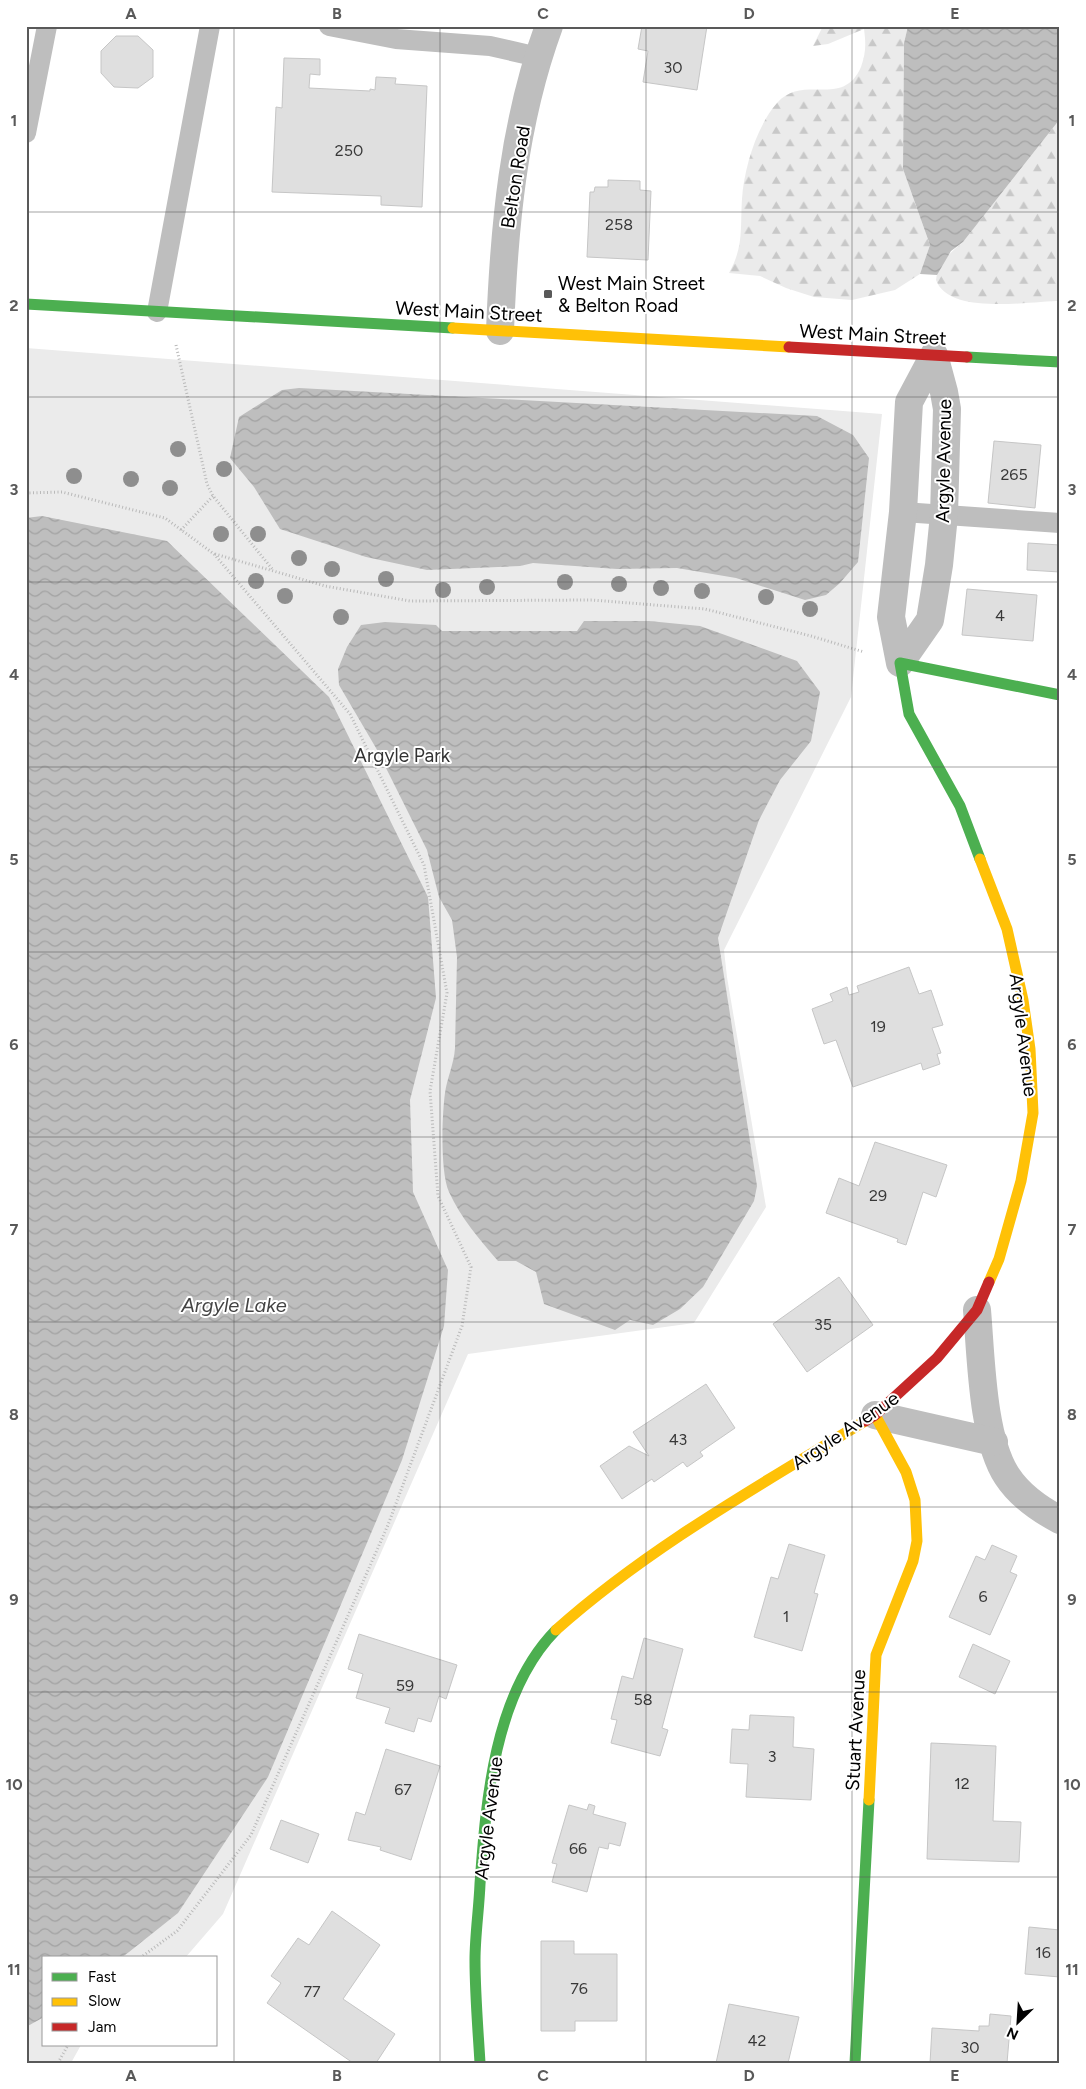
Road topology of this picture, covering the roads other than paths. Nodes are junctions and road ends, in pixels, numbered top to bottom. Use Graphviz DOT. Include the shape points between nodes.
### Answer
graph roads {
  1 [pos="48,26"];
  2 [pos="210,26"];
  3 [pos="329,26"];
  4 [pos="549,26"];
  5 [pos="538,57"];
  6 [pos="26,133"];
  7 [pos="26,304"];
  8 [pos="163,312"];
  9 [pos="500,331"];
  10 [pos="934,355"];
  11 [pos="1060,362"];
  12 [pos="903,512"];
  13 [pos="944,515"];
  14 [pos="1060,523"];
  15 [pos="900,663"];
  16 [pos="1060,695"];
  17 [pos="977,1310"];
  18 [pos="875,1415"];
  19 [pos="994,1442"];
  20 [pos="1060,1520"];
  21 [pos="482,2062"];
  22 [pos="854,2063"];
  1 -- 6 [label="lane"];
  2 -- 8 [label="lane"];
  3 -- 5 [label="lane" via="396,39 482,46"];
  4 -- 5 [label="street, Belton Road"];
  5 -- 9 [label="street, Belton Road" via="516,153 506,227"];
  7 -- 8 [label="street, West Main Street"];
  8 -- 9 [label="street, West Main Street"];
  9 -- 10 [label="street, West Main Street"];
  10 -- 11 [label="street, West Main Street"];
  10 -- 12 [label="street, Argyle Avenue" via="909,402"];
  10 -- 13 [label="street, Argyle Avenue" via="946,409"];
  12 -- 13 [label="lane"];
  12 -- 15 [label="street, Argyle Avenue" via="891,617"];
  13 -- 14 [label="lane"];
  13 -- 15 [label="street, Argyle Avenue" via="930,620"];
  15 -- 16 [label="street"];
  15 -- 17 [label="street, Argyle Avenue" via="909,714 960,806 1007,929 1030,1049 1033,1113 1021,1181 999,1259"];
  17 -- 18 [label="street, Argyle Avenue" via="938,1358"];
  17 -- 19 [label="street" via="985,1408"];
  18 -- 19 [label="street"];
  18 -- 21 [label="street, Argyle Avenue" via="662,1546 594,1596 554,1632 534,1660 518,1689 498,1741 489,1789 475,1960"];
  18 -- 22 [label="street, Stuart Avenue" via="906,1472 915,1500 918,1541 876,1654"];
  19 -- 20 [label="street" via="1007,1476 1023,1495"];
}
